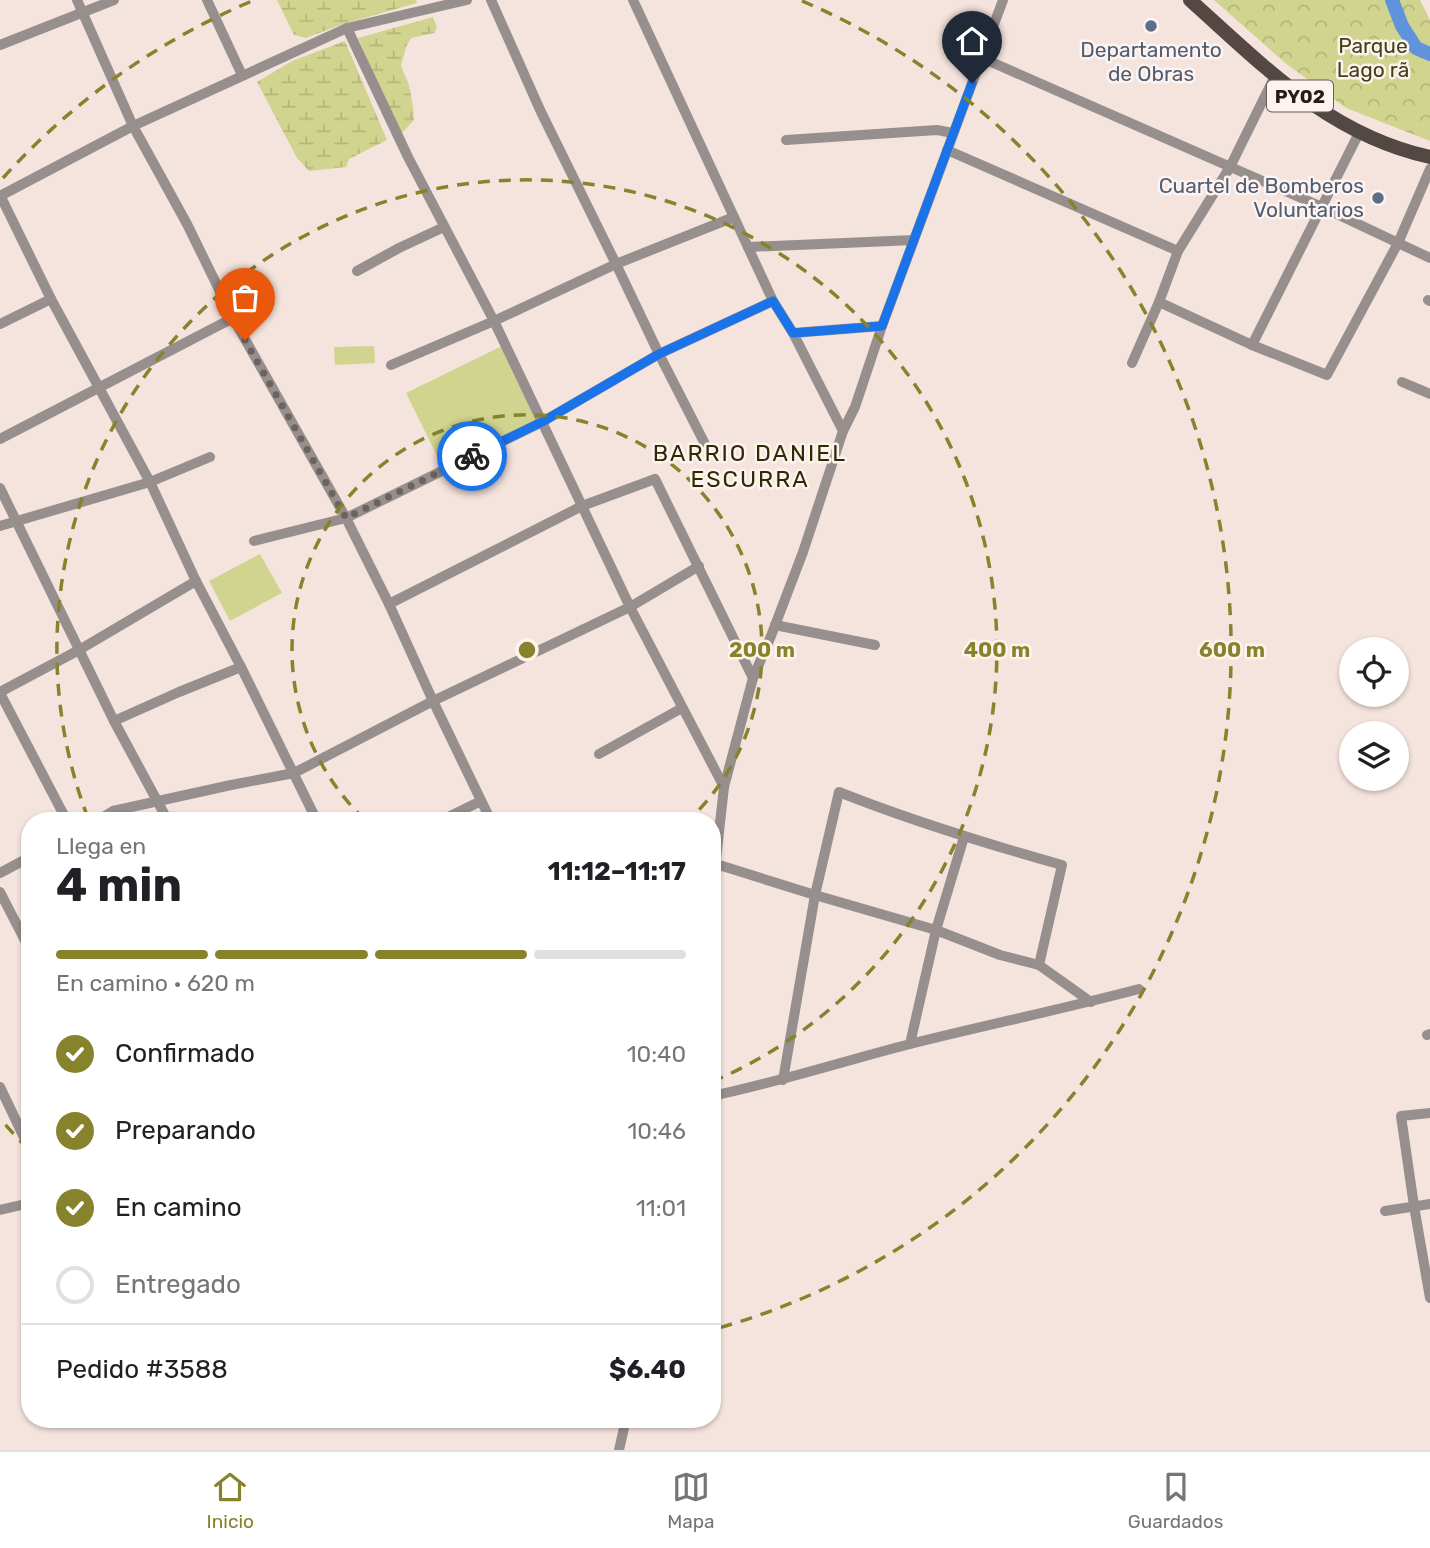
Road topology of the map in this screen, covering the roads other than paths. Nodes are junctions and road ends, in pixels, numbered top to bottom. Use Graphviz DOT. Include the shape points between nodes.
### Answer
graph roads {
  1 [pos="77,0"];
  2 [pos="114,0"];
  3 [pos="207,0"];
  4 [pos="467,0"];
  5 [pos="491,0"];
  6 [pos="633,0"];
  7 [pos="1003,0"];
  8 [pos="1191,0"];
  9 [pos="82,11"];
  10 [pos="347,28"];
  11 [pos="0,45"];
  12 [pos="982,58"];
  13 [pos="242,75"];
  14 [pos="1275,76"];
  15 [pos="133,126"];
  16 [pos="1359,132"];
  17 [pos="953,133"];
  18 [pos="786,140"];
  19 [pos="947,150"];
  20 [pos="1430,157"];
  21 [pos="1230,167"];
  22 [pos="1430,169"];
  23 [pos="0,196"];
  24 [pos="1322,207"];
  25 [pos="734,217"];
  26 [pos="444,227"];
  27 [pos="914,240"];
  28 [pos="1398,243"];
  29 [pos="748,247"];
  30 [pos="1178,251"];
  31 [pos="1430,258"];
  32 [pos="616,264"];
  33 [pos="357,271"];
  34 [pos="51,299"];
  35 [pos="773,301"];
  36 [pos="1159,302"];
  37 [pos="233,318"];
  38 [pos="494,321"];
  39 [pos="0,324"];
  40 [pos="882,326"];
  41 [pos="793,333"];
  42 [pos="1252,345"];
  43 [pos="659,354"];
  44 [pos="1132,362"];
  45 [pos="391,365"];
  46 [pos="1402,382"];
  47 [pos="99,388"];
  48 [pos="1430,394"];
  49 [pos="542,422"];
  50 [pos="843,431"];
  51 [pos="0,439"];
  52 [pos="704,442"];
  53 [pos="210,457"];
  54 [pos="150,482"];
  55 [pos="0,488"];
  56 [pos="582,506"];
  57 [pos="346,518"];
  58 [pos="16,521"];
  59 [pos="0,526"];
  60 [pos="254,541"];
  61 [pos="699,566"];
  62 [pos="196,581"];
  63 [pos="388,604"];
  64 [pos="630,607"];
  65 [pos="775,625"];
  66 [pos="875,645"];
  67 [pos="79,650"];
  68 [pos="241,667"];
  69 [pos="753,678"];
  70 [pos="0,693"];
  71 [pos="433,701"];
  72 [pos="682,708"];
  73 [pos="114,721"];
  74 [pos="599,754"];
  75 [pos="294,773"];
  76 [pos="724,787"];
  77 [pos="157,801"];
  78 [pos="481,801"];
  79 [pos="62,812"];
  80 [pos="111,812"];
  81 [pos="163,812"];
  82 [pos="313,812"];
  83 [pos="458,812"];
  84 [pos="486,812"];
  85 [pos="721,816"];
  86 [pos="964,836"];
  87 [pos="21,862"];
  88 [pos="721,866"];
  89 [pos="0,873"];
  90 [pos="0,892"];
  91 [pos="815,895"];
  92 [pos="936,930"];
  93 [pos="21,933"];
  94 [pos="1039,965"];
  95 [pos="1139,989"];
  96 [pos="1091,1002"];
  97 [pos="910,1044"];
  98 [pos="783,1080"];
  99 [pos="0,1087"];
  100 [pos="721,1094"];
  101 [pos="1430,1113"];
  102 [pos="21,1131"];
  103 [pos="1430,1204"];
  104 [pos="21,1205"];
  105 [pos="1414,1206"];
  106 [pos="0,1210"];
  107 [pos="1385,1211"];
  108 [pos="1430,1297"];
  109 [pos="624,1428"];
  110 [pos="619,1450"];
  1 -- 9 [label="street"];
  2 -- 9 [label="street"];
  3 -- 13 [label="street"];
  4 -- 10 [label="street"];
  5 -- 32 [label="street"];
  6 -- 25 [label="street"];
  7 -- 12 [label="street"];
  8 -- 14 [label="main road, PY02"];
  9 -- 11 [label="street"];
  9 -- 15 [label="street"];
  10 -- 13 [label="street"];
  10 -- 26 [label="street"];
  12 -- 17 [label="street"];
  12 -- 21 [label="street"];
  13 -- 15 [label="street"];
  14 -- 16 [label="main road, PY02"];
  14 -- 21 [label="street"];
  15 -- 23 [label="street"];
  15 -- 37 [label="street"];
  16 -- 20 [label="main road, PY02"];
  16 -- 24 [label="street"];
  17 -- 18 [label="street" via="937,130"];
  17 -- 19 [label="street"];
  19 -- 27 [label="street"];
  19 -- 30 [label="street"];
  21 -- 24 [label="street"];
  21 -- 30 [label="street"];
  22 -- 28 [label="street"];
  23 -- 34 [label="street"];
  24 -- 28 [label="street"];
  24 -- 42 [label="street"];
  25 -- 29 [label="street"];
  25 -- 32 [label="street"];
  26 -- 33 [label="street"];
  26 -- 38 [label="street"];
  27 -- 29 [label="street"];
  27 -- 40 [label="street"];
  28 -- 31 [label="street"];
  28 -- 42 [label="street" via="1327,375"];
  29 -- 35 [label="street"];
  30 -- 36 [label="street"];
  32 -- 38 [label="street"];
  32 -- 43 [label="street"];
  34 -- 39 [label="street"];
  34 -- 47 [label="street"];
  35 -- 41 [label="street"];
  35 -- 43 [label="street"];
  36 -- 42 [label="street"];
  36 -- 44 [label="street"];
  37 -- 47 [label="street"];
  37 -- 57 [label="street"];
  38 -- 45 [label="street"];
  38 -- 49 [label="street"];
  40 -- 41 [label="street"];
  40 -- 50 [label="street"];
  41 -- 50 [label="street"];
  43 -- 49 [label="street"];
  43 -- 52 [label="street"];
  46 -- 48 [label="street"];
  47 -- 51 [label="street"];
  47 -- 54 [label="street"];
  49 -- 56 [label="street"];
  49 -- 57 [label="street"];
  50 -- 65 [label="street"];
  53 -- 54 [label="street"];
  54 -- 58 [label="street"];
  54 -- 62 [label="street"];
  55 -- 58 [label="street"];
  56 -- 61 [label="street" via="655,479"];
  56 -- 63 [label="street"];
  56 -- 64 [label="street"];
  57 -- 60 [label="street"];
  57 -- 63 [label="street"];
  58 -- 59 [label="street"];
  58 -- 67 [label="street"];
  61 -- 64 [label="street"];
  61 -- 69 [label="street"];
  62 -- 67 [label="street"];
  62 -- 68 [label="street"];
  63 -- 71 [label="street"];
  64 -- 71 [label="street"];
  64 -- 72 [label="street"];
  65 -- 66 [label="street"];
  65 -- 69 [label="street"];
  67 -- 70 [label="street"];
  67 -- 73 [label="street"];
  68 -- 73 [label="street"];
  68 -- 75 [label="street"];
  69 -- 76 [label="street"];
  70 -- 79 [label="street"];
  71 -- 75 [label="street"];
  71 -- 78 [label="street"];
  72 -- 74 [label="street"];
  72 -- 76 [label="street"];
  73 -- 77 [label="street"];
  75 -- 77 [label="street"];
  75 -- 82 [label="street"];
  76 -- 85 [label="street"];
  77 -- 80 [label="street"];
  77 -- 81 [label="street"];
  78 -- 83 [label="street"];
  78 -- 84 [label="street"];
  86 -- 91 [label="street" via="839,792"];
  86 -- 92 [label="street"];
  86 -- 94 [label="street" via="1062,865"];
  87 -- 89 [label="street"];
  88 -- 91 [label="street"];
  90 -- 93 [label="street"];
  91 -- 92 [label="street"];
  91 -- 98 [label="street"];
  92 -- 94 [label="street"];
  92 -- 97 [label="street"];
  94 -- 96 [label="street"];
  95 -- 96 [label="street"];
  96 -- 97 [label="street"];
  97 -- 98 [label="street"];
  98 -- 100 [label="street"];
  99 -- 102 [label="street"];
  101 -- 105 [label="street" via="1401,1116"];
  103 -- 105 [label="street"];
  104 -- 106 [label="street"];
  105 -- 107 [label="street"];
  105 -- 108 [label="street"];
  109 -- 110 [label="street"];
}
